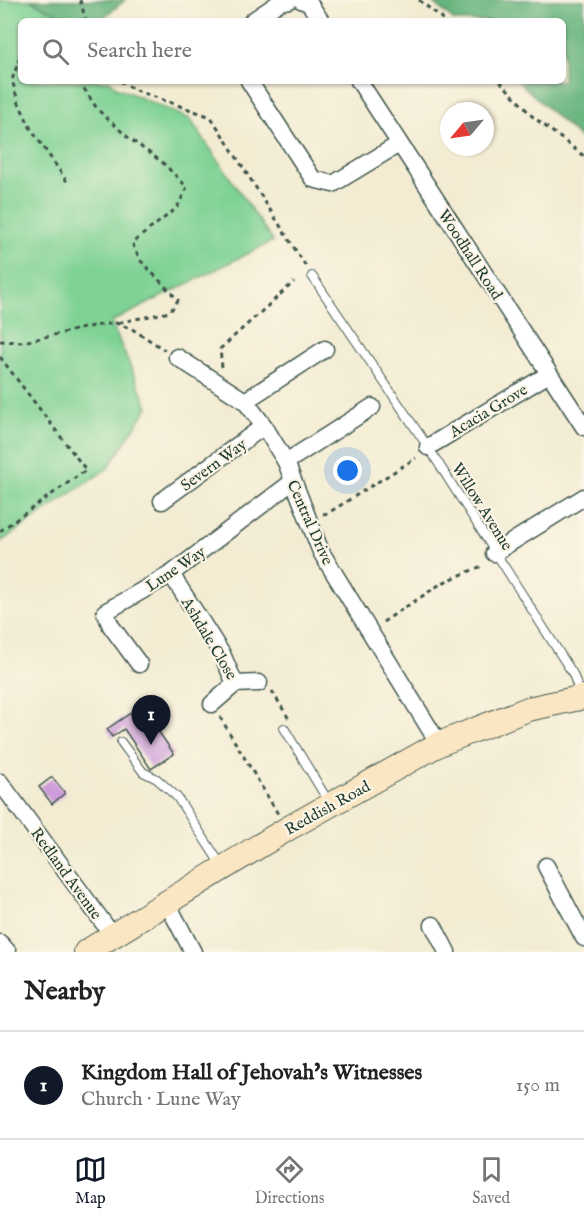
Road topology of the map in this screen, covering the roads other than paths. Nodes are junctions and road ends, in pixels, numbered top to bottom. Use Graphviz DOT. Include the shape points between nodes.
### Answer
graph roads {
  1 [pos="289,0"];
  2 [pos="301,0"];
  3 [pos="256,18"];
  4 [pos="319,18"];
  5 [pos="251,84"];
  6 [pos="361,84"];
  7 [pos="399,144"];
  8 [pos="312,276"];
  9 [pos="326,349"];
  10 [pos="177,357"];
  11 [pos="549,374"];
  12 [pos="245,401"];
  13 [pos="372,407"];
  14 [pos="264,426"];
  15 [pos="584,427"];
  16 [pos="422,453"];
  17 [pos="286,462"];
  18 [pos="292,482"];
  19 [pos="584,497"];
  20 [pos="162,501"];
  21 [pos="490,558"];
  22 [pos="171,574"];
  23 [pos="139,664"];
  24 [pos="259,683"];
  25 [pos="235,684"];
  26 [pos="583,697"];
  27 [pos="212,704"];
  28 [pos="284,728"];
  29 [pos="121,742"];
  30 [pos="439,744"];
  31 [pos="0,782"];
  32 [pos="330,804"];
  33 [pos="546,866"];
  34 [pos="223,868"];
  35 [pos="167,903"];
  36 [pos="433,925"];
  37 [pos="113,936"];
  38 [pos="584,938"];
  39 [pos="86,952"];
  40 [pos="193,952"];
  41 [pos="447,952"];
  1 -- 3 [label="street"];
  2 -- 4 [label="street" via="309,3"];
  5 -- 7 [label="street" via="313,179 333,184"];
  6 -- 7 [label="street, Woodhall Road"];
  7 -- 11 [label="street, Woodhall Road"];
  8 -- 16 [label="lane, Willow Avenue"];
  9 -- 12 [label="street"];
  10 -- 12 [label="street, Central Drive"];
  11 -- 15 [label="street, Woodhall Road"];
  11 -- 16 [label="street, Acacia Grove"];
  12 -- 14 [label="street, Central Drive"];
  13 -- 17 [label="street"];
  14 -- 17 [label="street, Central Drive"];
  14 -- 20 [label="street, Severn Way"];
  16 -- 21 [label="lane, Willow Avenue"];
  17 -- 18 [label="street, Central Drive"];
  18 -- 22 [label="street, Lune Way"];
  18 -- 30 [label="street, Central Drive" via="321,552"];
  19 -- 21 [label="street"];
  21 -- 26 [label="lane, Willow Avenue" via="573,674"];
  22 -- 23 [label="street, Lune Way" via="105,612"];
  22 -- 25 [label="street, Ashdale Close" via="222,654"];
  24 -- 25 [label="street, Ashdale Close"];
  25 -- 27 [label="street"];
  26 -- 30 [label="main road, Reddish Road" via="528,709"];
  28 -- 32 [label="lane"];
  29 -- 34 [label="lane" via="143,772 177,797"];
  30 -- 32 [label="main road, Reddish Road"];
  31 -- 37 [label="street, Redland Avenue"];
  32 -- 34 [label="main road, Reddish Road"];
  33 -- 38 [label="street"];
  34 -- 35 [label="main road, Reddish Road"];
  35 -- 37 [label="main road, Reddish Road"];
  35 -- 40 [label="street"];
  36 -- 41 [label="street"];
  37 -- 39 [label="main road, Reddish Road"];
}
